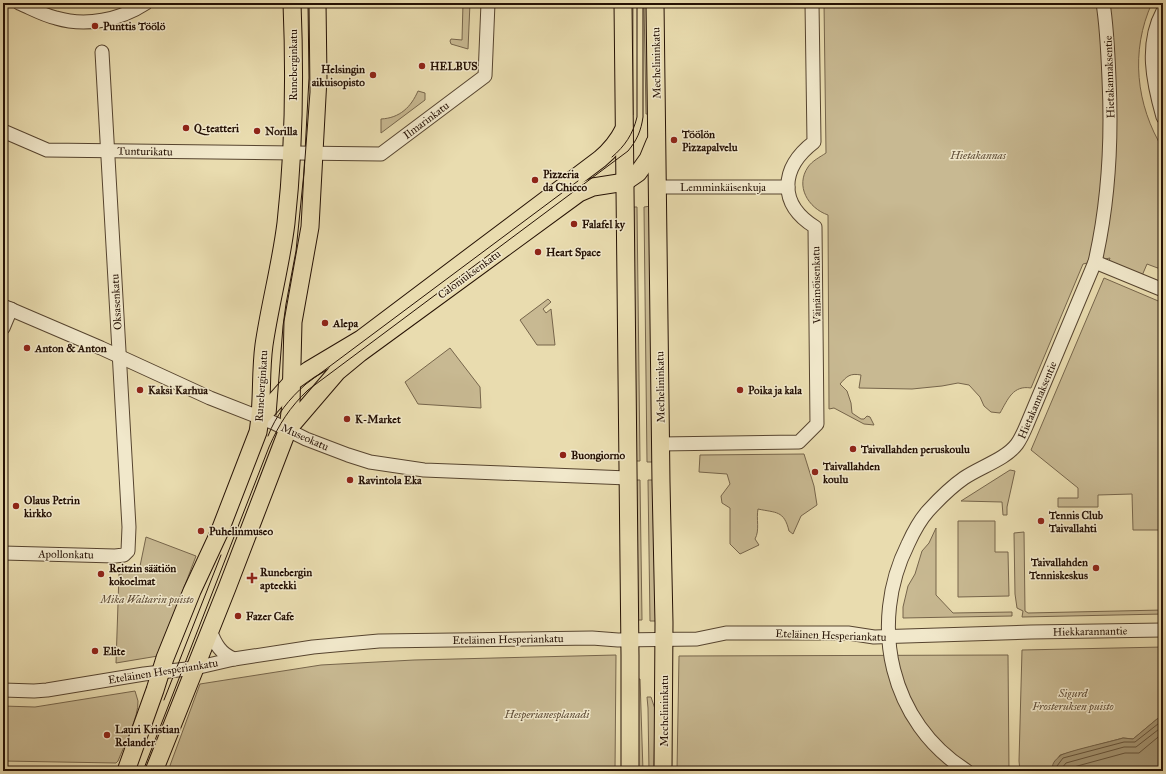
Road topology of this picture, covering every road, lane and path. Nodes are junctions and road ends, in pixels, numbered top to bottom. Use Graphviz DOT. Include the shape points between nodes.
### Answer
graph roads {
  1 [pos="19,3"];
  2 [pos="146,3"];
  3 [pos="292,3"];
  4 [pos="317,3"];
  5 [pos="488,3"];
  6 [pos="623,3"];
  7 [pos="655,3"];
  8 [pos="812,3"];
  9 [pos="1103,3"];
  10 [pos="1163,11"];
  11 [pos="102,52"];
  12 [pos="1163,117"];
  13 [pos="624,129"];
  14 [pos="3,131"];
  15 [pos="657,138"];
  16 [pos="107,150"];
  17 [pos="291,152"];
  18 [pos="314,153"];
  19 [pos="625,182"];
  20 [pos="658,187"];
  21 [pos="788,187"];
  22 [pos="1094,262"];
  23 [pos="1163,290"];
  24 [pos="7,308"];
  25 [pos="3,328"];
  26 [pos="120,356"];
  27 [pos="292,382"];
  28 [pos="260,417"];
  29 [pos="288,429"];
  30 [pos="660,444"];
  31 [pos="628,478"];
  32 [pos="128,552"];
  33 [pos="3,553"];
  34 [pos="210,630"];
  35 [pos="1163,630"];
  36 [pos="1016,633"];
  37 [pos="889,637"];
  38 [pos="664,639"];
  39 [pos="630,640"];
  40 [pos="234,659"];
  41 [pos="195,668"];
  42 [pos="161,672"];
  43 [pos="3,690"];
  44 [pos="126,771"];
  45 [pos="154,771"];
  46 [pos="630,771"];
  47 [pos="663,771"];
  48 [pos="967,771"];
  1 -- 2 [label="street" via="56,18 75,22 111,18"];
  3 -- 17 [label="main road, Runeberginkatu" via="294,79"];
  4 -- 18 [label="main road" via="318,78"];
  5 -- 18 [label="street, Ilmarinkatu" via="485,76 381,154"];
  6 -- 13 [label="main road"];
  7 -- 15 [label="main road, Mechelininkatu"];
  8 -- 21 [label="street, Väinämöisenkatu" via="814,142 797,158 791,168"];
  9 -- 22 [label="street, Hietakannaksentie" via="1107,28 1111,122 1106,206"];
  10 -- 12 [label="street" via="1154,40 1152,64"];
  11 -- 16 [label="street, Oksasenkatu"];
  13 -- 19 [label="main road"];
  13 -- 27 [label="main road, Caloniuksenkatu" via="612,149 600,159 361,339"];
  14 -- 16 [label="street, Tunturikatu" via="47,150"];
  15 -- 19 [label="main road, Caloniuksenkatu" via="648,159 638,173"];
  15 -- 20 [label="main road, Mechelininkatu"];
  16 -- 17 [label="street, Tunturikatu"];
  16 -- 26 [label="street, Oksasenkatu"];
  17 -- 18 [label="street, Ilmarinkatu"];
  17 -- 28 [label="main road, Runeberginkatu" via="286,224 262,365"];
  18 -- 27 [label="main road" via="310,227 292,322"];
  19 -- 29 [label="main road, Caloniuksenkatu" via="578,193 360,353 337,372"];
  19 -- 31 [label="main road"];
  20 -- 21 [label="street, Lemminkäisenkuja"];
  20 -- 30 [label="main road, Mechelininkatu"];
  21 -- 30 [label="street, Väinämöisenkatu" via="796,212 815,228 817,424 798,442"];
  22 -- 23 [label="street"];
  22 -- 37 [label="street, Hietakannaksentie" via="1017,444 949,489 927,512 913,533 897,566 893,581 889,604"];
  24 -- 25 [label="street"];
  24 -- 26 [label="street, Museokatu"];
  26 -- 28 [label="street, Museokatu" via="224,404"];
  26 -- 32 [label="street, Oksasenkatu" via="129,527"];
  27 -- 28 [label="main road, Caloniuksenkatu"];
  27 -- 29 [label="main road"];
  28 -- 29 [label="street, Museokatu"];
  28 -- 42 [label="main road, Runeberginkatu" via="258,432 244,469"];
  29 -- 31 [label="street, Museokatu" via="306,439 348,455 397,467"];
  29 -- 34 [label="main road"];
  30 -- 38 [label="main road, Mechelininkatu"];
  31 -- 39 [label="main road"];
  32 -- 33 [label="street, Apollonkatu" via="115,556"];
  34 -- 40 [label="street" via="220,650"];
  34 -- 41 [label="main road"];
  35 -- 36 [label="street, Hiekkarannantie"];
  36 -- 37 [label="street, Eteläinen Hesperiankatu"];
  37 -- 38 [label="street, Eteläinen Hesperiankatu" via="848,633 726,633 697,639"];
  37 -- 48 [label="street, Hietakannaksentie" via="896,679 912,716 937,749"];
  38 -- 39 [label="street, Eteläinen Hesperiankatu"];
  38 -- 47 [label="main road, Mechelininkatu"];
  39 -- 40 [label="street, Eteläinen Hesperiankatu" via="592,638 379,641 313,647"];
  39 -- 46 [label="main road"];
  40 -- 41 [label="street, Eteläinen Hesperiankatu"];
  41 -- 42 [label="street, Eteläinen Hesperiankatu"];
  41 -- 45 [label="main road"];
  42 -- 43 [label="street, Eteläinen Hesperiankatu" via="47,690"];
  42 -- 44 [label="main road, Runeberginkatu"];
}
